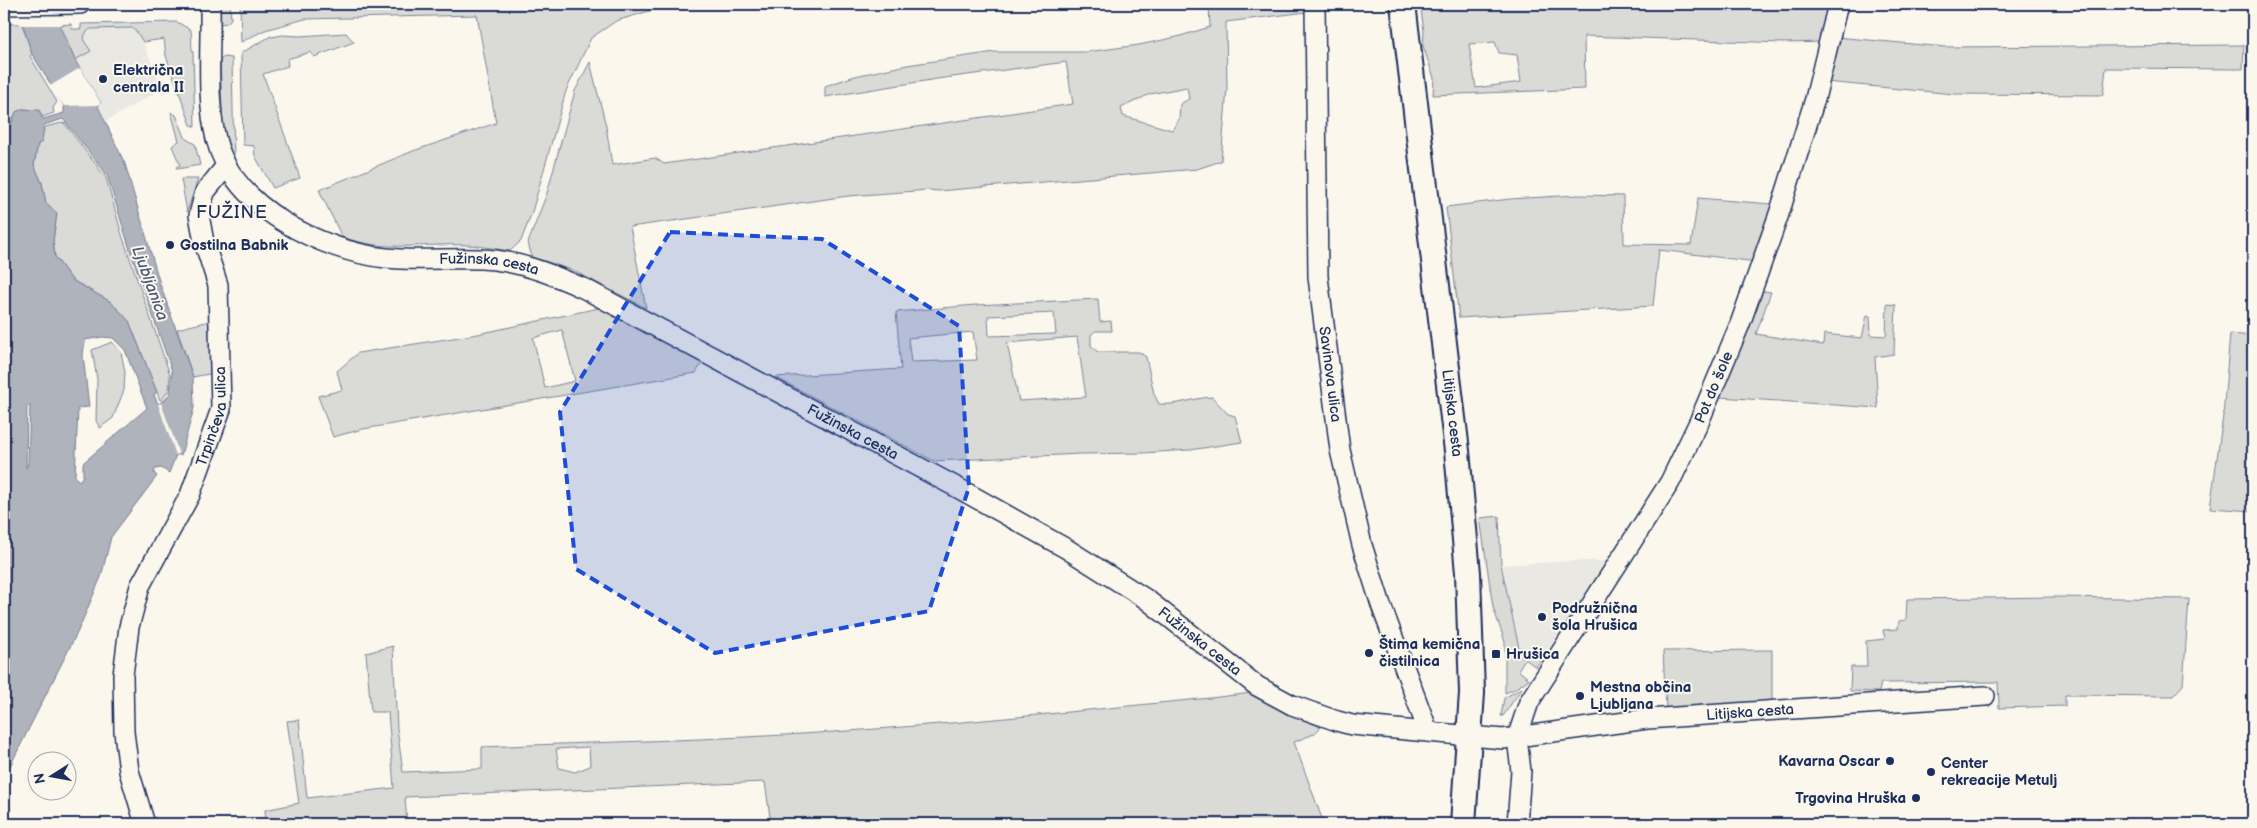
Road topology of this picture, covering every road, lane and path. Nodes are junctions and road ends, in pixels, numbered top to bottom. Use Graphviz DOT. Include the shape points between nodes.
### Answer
graph roads {
  1 [pos="61,4"];
  2 [pos="80,4"];
  3 [pos="210,4"];
  4 [pos="1315,4"];
  5 [pos="1403,4"];
  6 [pos="1838,4"];
  7 [pos="4,5"];
  8 [pos="226,166"];
  9 [pos="1985,696"];
  10 [pos="1428,731"];
  11 [pos="1469,736"];
  12 [pos="1517,738"];
  13 [pos="145,824"];
  14 [pos="1463,824"];
  15 [pos="1517,824"];
  1 -- 2 [label="street"];
  1 -- 7 [label="street"];
  3 -- 8 [label="street" via="213,122"];
  4 -- 10 [label="street, Savinova ulica" via="1318,277 1340,450 1362,545"];
  5 -- 11 [label="main road, Litijska cesta" via="1464,524 1472,657"];
  6 -- 12 [label="street, Pot do šole" via="1815,99 1779,214 1740,324 1699,422 1670,482 1529,702"];
  8 -- 10 [label="street, Fužinska cesta" via="241,186 272,213 310,237 339,249 387,259 497,260 571,282 958,488 1087,561 1146,599 1273,696 1307,712 1352,725"];
  8 -- 13 [label="street, Trpinčeva ulica" via="205,192 199,216 218,285 221,410 190,495 140,586 132,610 125,655 124,732 129,771"];
  9 -- 12 [label="street, Litijska cesta" via="1647,719"];
  10 -- 11 [label="street, Fužinska cesta"];
  11 -- 12 [label="street, Litijska cesta"];
  11 -- 14 [label="main road, Litijska cesta"];
  12 -- 15 [label="street" via="1520,771"];
}
